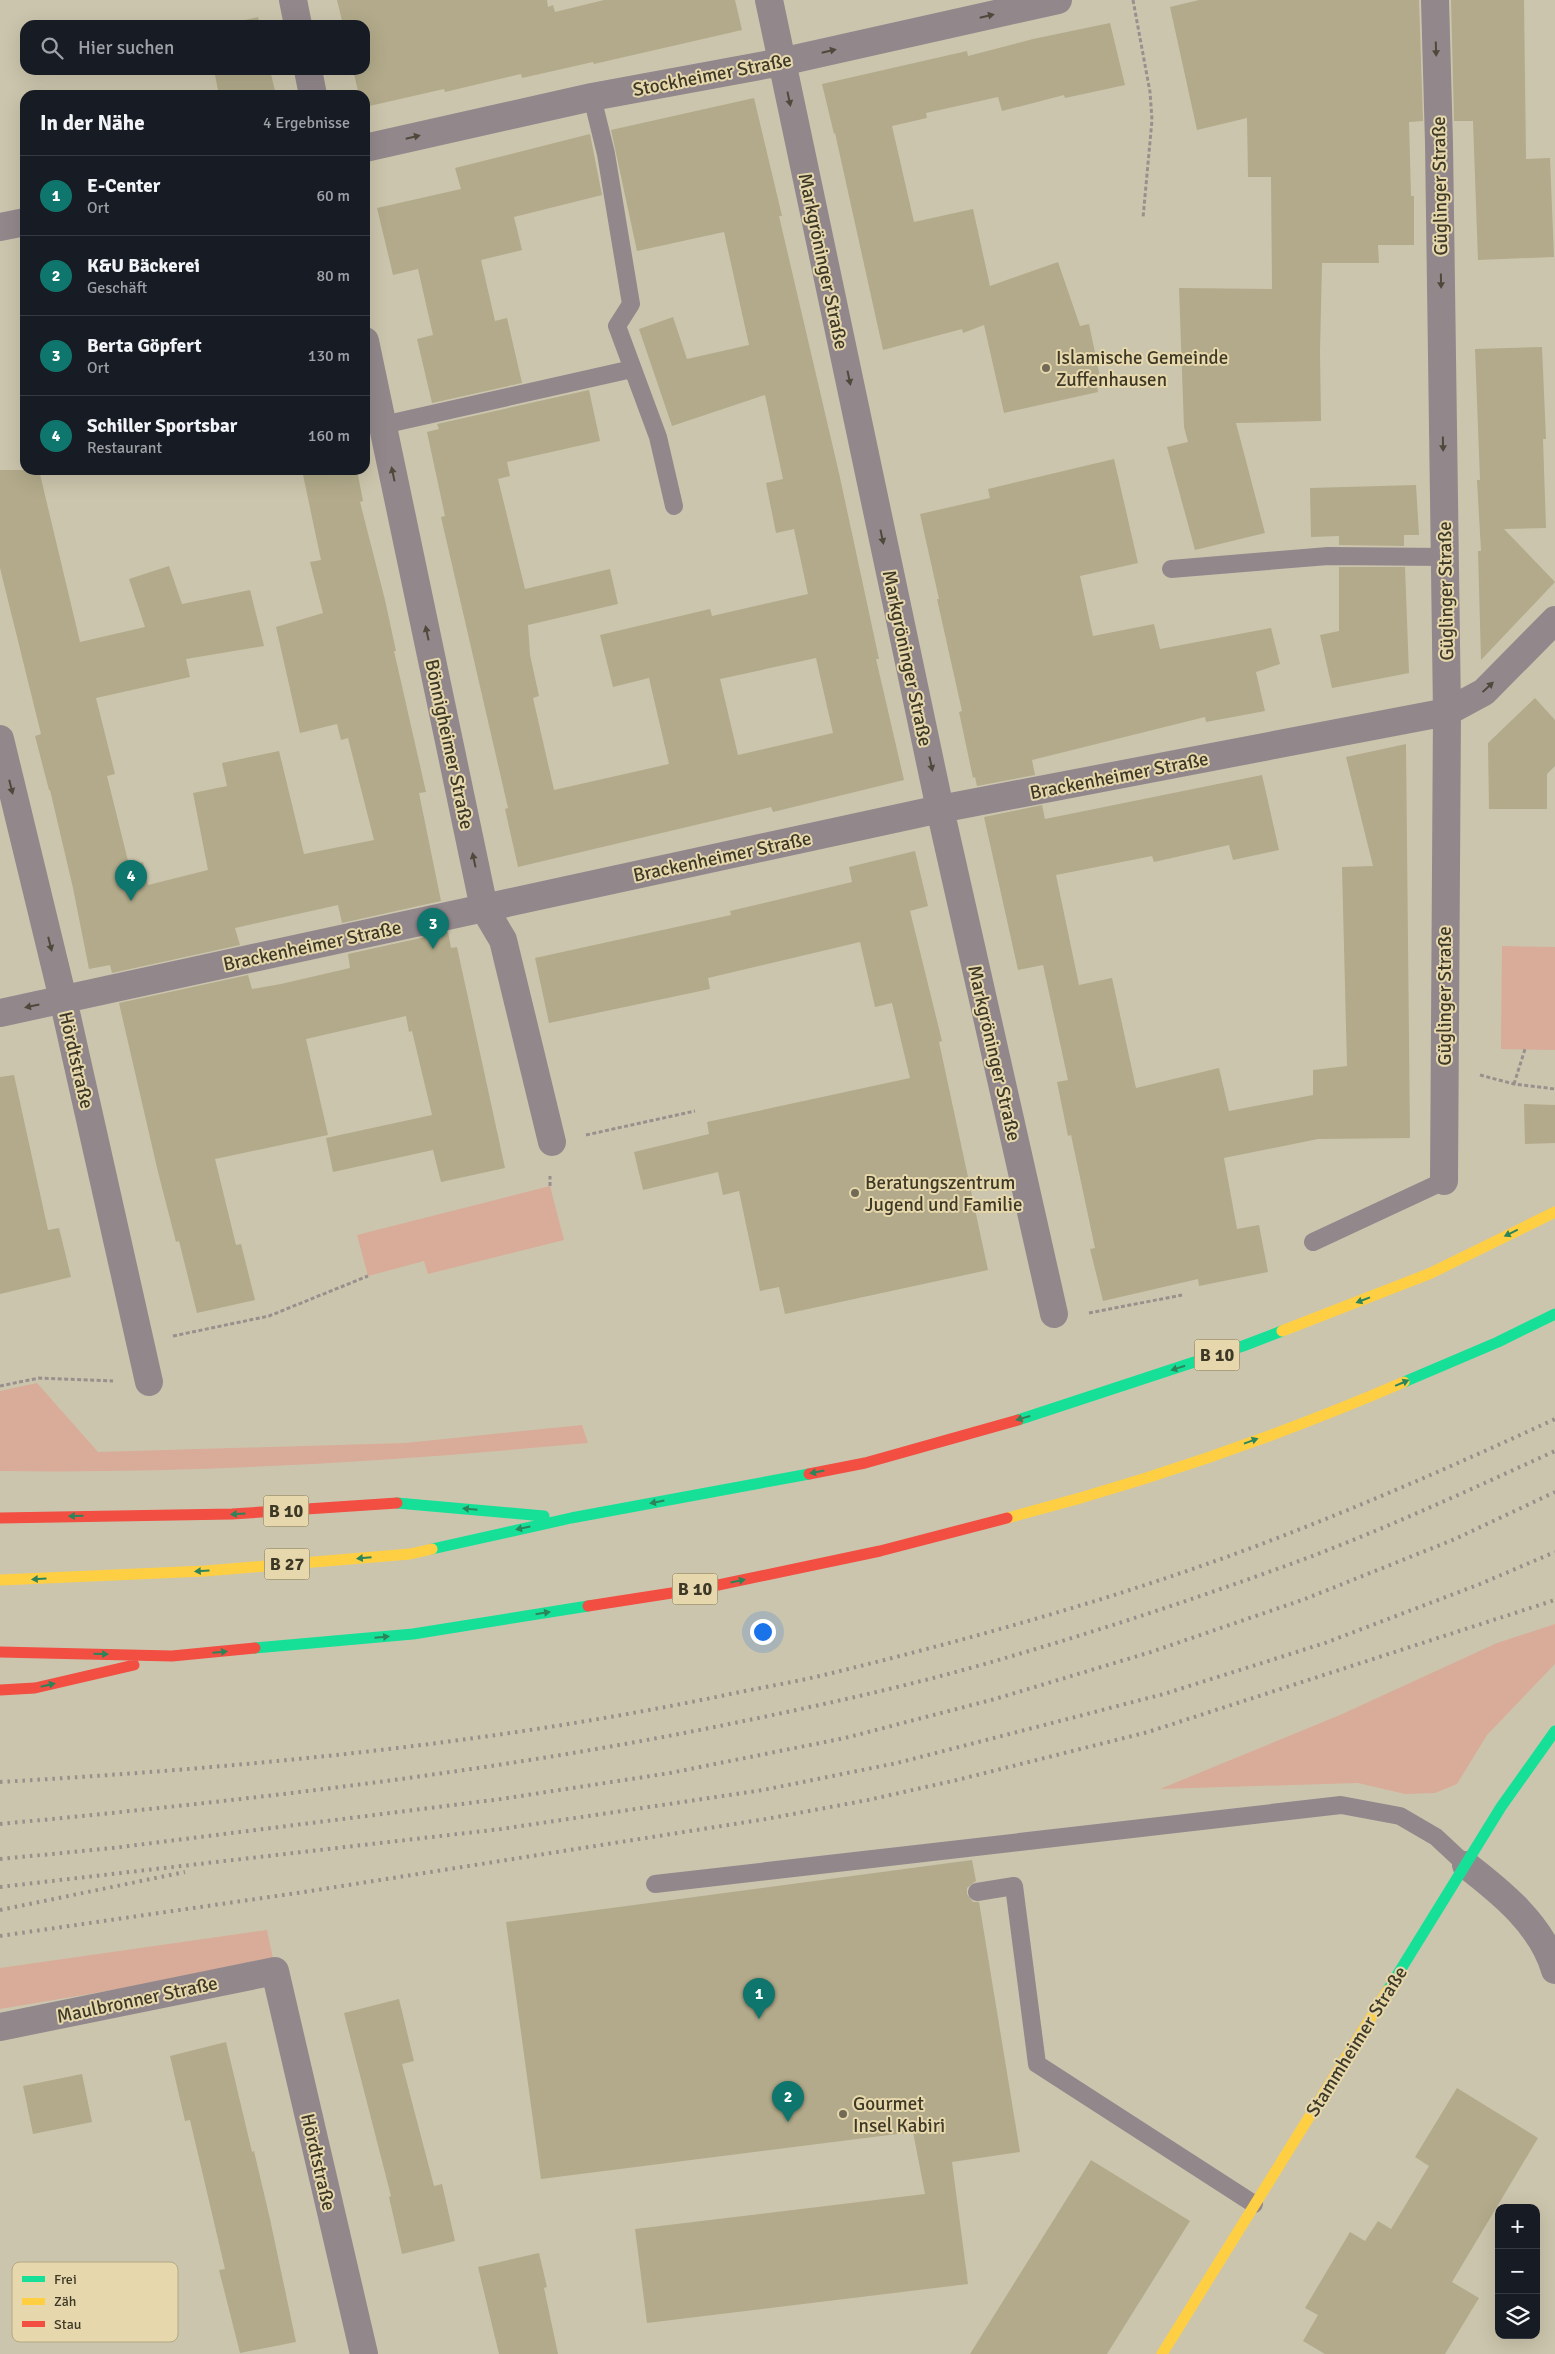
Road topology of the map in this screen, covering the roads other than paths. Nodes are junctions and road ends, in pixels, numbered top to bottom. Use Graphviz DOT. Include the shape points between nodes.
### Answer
graph roads {
  1 [pos="293,0"];
  2 [pos="768,0"];
  3 [pos="1058,0"];
  4 [pos="1435,0"];
  5 [pos="297,20"];
  6 [pos="782,62"];
  7 [pos="309,75"];
  8 [pos="312,90"];
  9 [pos="592,97"];
  10 [pos="370,147"];
  11 [pos="20,223"];
  12 [pos="0,227"];
  13 [pos="370,364"];
  14 [pos="632,369"];
  15 [pos="383,425"];
  16 [pos="674,506"];
  17 [pos="1445,557"];
  18 [pos="1171,569"];
  19 [pos="1555,620"];
  20 [pos="1447,712"];
  21 [pos="0,739"];
  22 [pos="940,809"];
  23 [pos="484,908"];
  24 [pos="63,999"];
  25 [pos="0,1013"];
  26 [pos="552,1142"];
  27 [pos="1444,1182"];
  28 [pos="1555,1212"];
  29 [pos="1313,1242"];
  30 [pos="1054,1314"];
  31 [pos="1555,1314"];
  32 [pos="149,1382"];
  33 [pos="0,1518"];
  34 [pos="571,1518"];
  35 [pos="0,1580"];
  36 [pos="0,1652"];
  37 [pos="172,1656"];
  38 [pos="0,1690"];
  39 [pos="1555,1731"];
  40 [pos="1466,1865"];
  41 [pos="655,1884"];
  42 [pos="977,1892"];
  43 [pos="1555,1970"];
  44 [pos="275,1971"];
  45 [pos="0,2027"];
  46 [pos="1254,2204"];
  47 [pos="364,2354"];
  48 [pos="1162,2354"];
  1 -- 5 [label="street"];
  2 -- 6 [label="street, Markgröninger Straße"];
  6 -- 3 [label="street, Stockheimer Straße, one-way"];
  4 -- 17 [label="street, Güglinger Straße, one-way"];
  6 -- 9 [label="street, Stockheimer Straße"];
  6 -- 22 [label="street, Markgröninger Straße, one-way"];
  7 -- 8 [label="street"];
  10 -- 9 [label="street, Stockheimer Straße, one-way"];
  9 -- 14 [label="lane" via="606,154 631,304 617,326"];
  11 -- 12 [label="street"];
  13 -- 15 [label="street, Bönnigheimer Straße"];
  14 -- 15 [label="lane"];
  14 -- 16 [label="lane" via="658,437"];
  23 -- 15 [label="street, Bönnigheimer Straße, one-way"];
  17 -- 18 [label="lane" via="1328,556"];
  17 -- 20 [label="street, Güglinger Straße"];
  20 -- 19 [label="street, Brackenheimer Straße, one-way" via="1484,692"];
  20 -- 22 [label="street, Brackenheimer Straße"];
  20 -- 27 [label="street, Güglinger Straße"];
  21 -- 24 [label="street, Hördtstraße, one-way"];
  22 -- 23 [label="street, Brackenheimer Straße"];
  22 -- 30 [label="street, Markgröninger Straße"];
  23 -- 24 [label="street, Brackenheimer Straße"];
  23 -- 26 [label="street, Bönnigheimer Straße" via="503,940"];
  24 -- 25 [label="street, Brackenheimer Straße, one-way"];
  24 -- 32 [label="street, Hördtstraße"];
  27 -- 29 [label="lane"];
  28 -- 34 [label="main road, B 10, one-way" via="1422,1277 1243,1346 1047,1412 865,1463"];
  37 -- 31 [label="main road, B 10, one-way" via="413,1634 704,1588 880,1552 1062,1504 1205,1458 1343,1408"];
  34 -- 33 [label="main road, B 10, one-way" via="401,1503 232,1514"];
  34 -- 35 [label="main road, B 27, one-way" via="410,1554 205,1571"];
  36 -- 37 [label="main road, one-way"];
  38 -- 37 [label="main road, B 10, one-way" via="35,1688"];
  39 -- 40 [label="main road, Stammheimer Straße" via="1511,1792"];
  40 -- 41 [label="lane" via="1436,1837 1400,1816 1341,1805"];
  40 -- 43 [label="street" via="1520,1911 1551,1957"];
  40 -- 46 [label="main road, Stammheimer Straße"];
  42 -- 46 [label="lane" via="1014,1886 1037,2064"];
  44 -- 45 [label="street, Maulbronner Straße"];
  44 -- 47 [label="street, Hördtstraße"];
  46 -- 48 [label="main road, Stammheimer Straße"];
}
